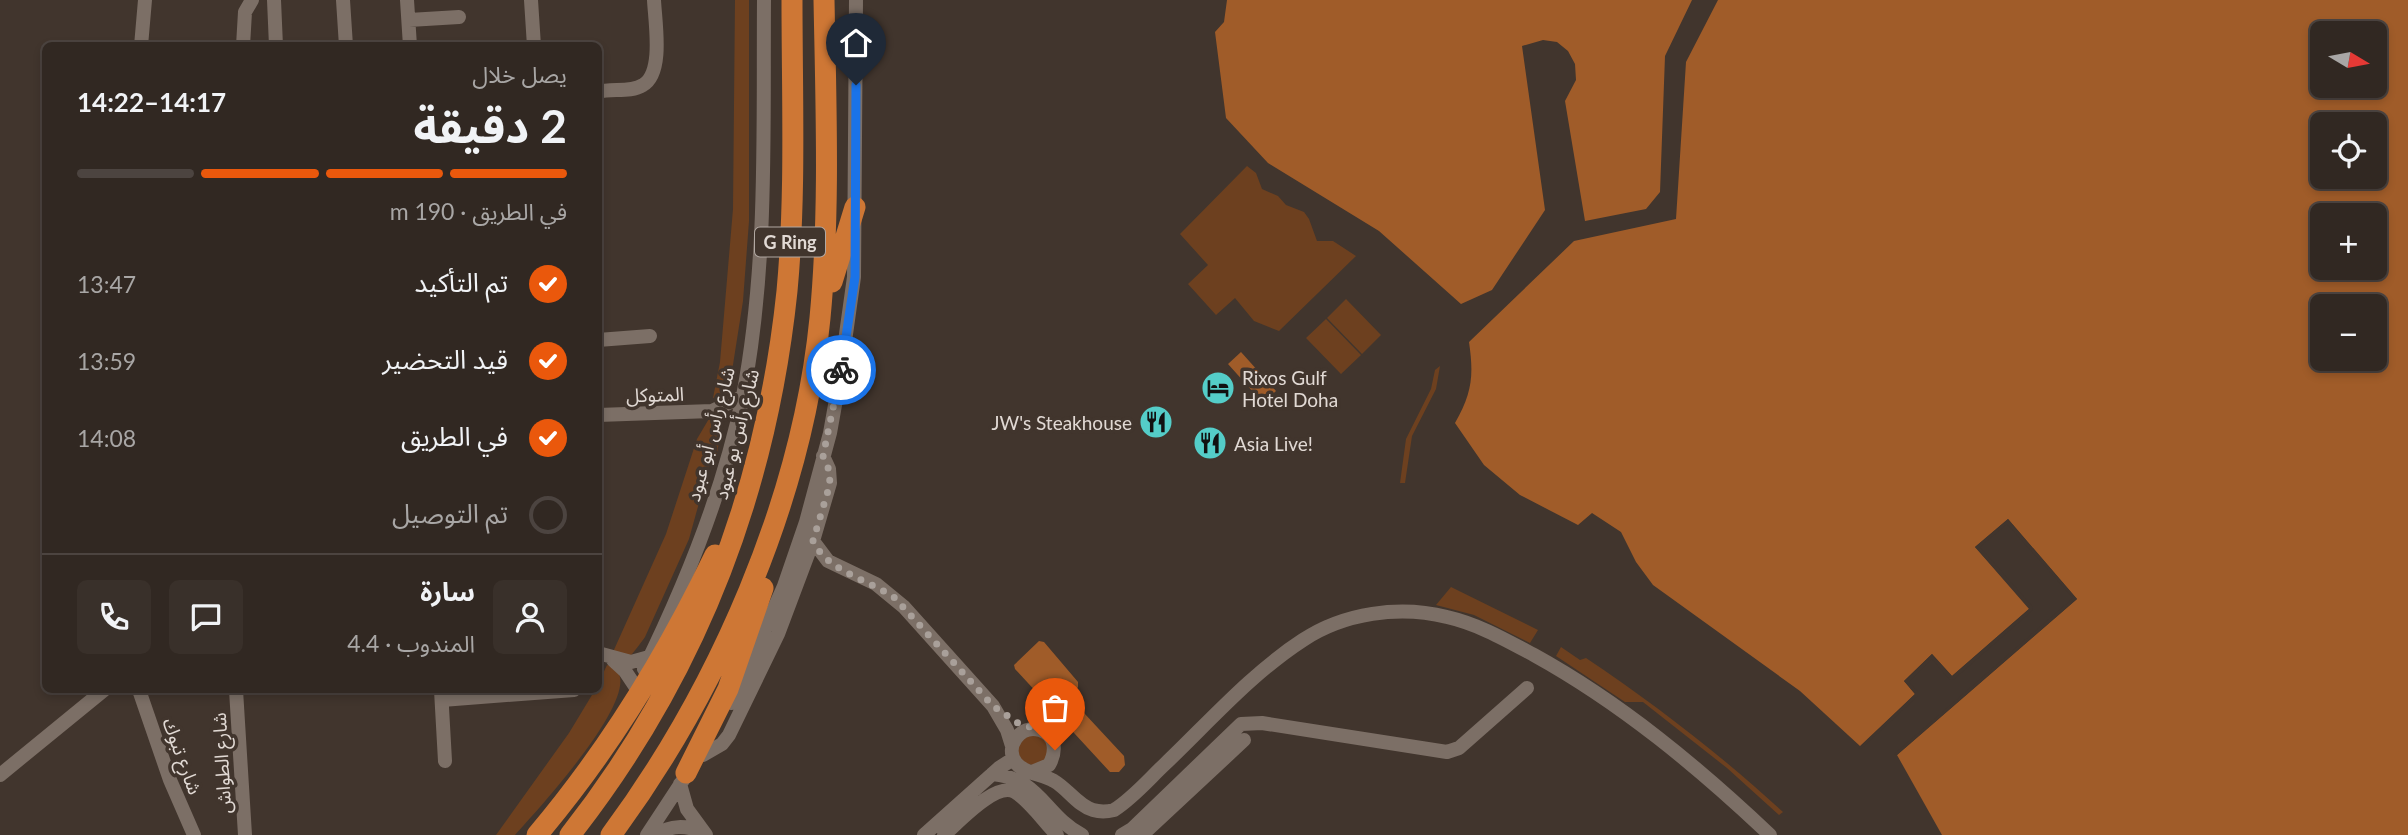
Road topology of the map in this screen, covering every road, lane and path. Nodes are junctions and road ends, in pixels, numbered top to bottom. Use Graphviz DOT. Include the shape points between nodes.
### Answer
graph roads {
  1 [pos="145,0"];
  2 [pos="252,0"];
  3 [pos="274,0"];
  4 [pos="343,0"];
  5 [pos="407,0"];
  6 [pos="531,0"];
  7 [pos="654,0"];
  8 [pos="764,0"];
  9 [pos="792,0"];
  10 [pos="824,0"];
  11 [pos="856,0"];
  12 [pos="459,16"];
  13 [pos="409,20"];
  14 [pos="141,42"];
  15 [pos="243,42"];
  16 [pos="276,42"];
  17 [pos="346,42"];
  18 [pos="410,42"];
  19 [pos="534,42"];
  20 [pos="602,91"];
  21 [pos="855,207"];
  22 [pos="820,321"];
  23 [pos="650,336"];
  24 [pos="602,340"];
  25 [pos="743,396"];
  26 [pos="712,411"];
  27 [pos="602,415"];
  28 [pos="734,431"];
  29 [pos="823,456"];
  30 [pos="787,479"];
  31 [pos="751,481"];
  32 [pos="813,541"];
  33 [pos="838,568"];
  34 [pos="801,573"];
  35 [pos="603,655"];
  36 [pos="649,657"];
  37 [pos="635,686"];
  38 [pos="1527,688"];
  39 [pos="100,693"];
  40 [pos="140,693"];
  41 [pos="236,693"];
  42 [pos="494,693"];
  43 [pos="441,695"];
  44 [pos="993,706"];
  45 [pos="1031,729"];
  46 [pos="613,733"];
  47 [pos="1244,740"];
  48 [pos="703,755"];
  49 [pos="1054,757"];
  50 [pos="445,761"];
  51 [pos="1013,762"];
  52 [pos="1032,772"];
  53 [pos="0,775"];
  54 [pos="683,778"];
  55 [pos="1069,791"];
  56 [pos="705,833"];
  57 [pos="194,835"];
  58 [pos="245,835"];
  59 [pos="537,835"];
  60 [pos="570,835"];
  61 [pos="611,835"];
  62 [pos="647,835"];
  63 [pos="654,835"];
  64 [pos="924,835"];
  65 [pos="944,835"];
  66 [pos="1057,835"];
  67 [pos="1082,835"];
  68 [pos="1122,835"];
  69 [pos="1142,835"];
  70 [pos="1770,835"];
  1 -- 14 [label="street"];
  2 -- 15 [label="street" via="245,12"];
  3 -- 16 [label="street"];
  4 -- 17 [label="street"];
  5 -- 13 [label="street"];
  6 -- 19 [label="street"];
  7 -- 20 [label="street" via="657,48 653,76 642,86"];
  8 -- 25 [label="street, شارع رأس أبو عبود" via="760,264"];
  9 -- 31 [label="highway, شارع رأس بو عبود / G Ring" via="793,175 787,290 774,383"];
  10 -- 22 [label="highway, G Ring" via="827,204"];
  11 -- 21 [label="street"];
  12 -- 13 [label="street"];
  13 -- 18 [label="street"];
  21 -- 22 [label="highway"];
  21 -- 29 [label="street" via="855,277"];
  22 -- 30 [label="highway, G Ring" via="804,415"];
  23 -- 24 [label="street"];
  25 -- 26 [label="street, المتوكل"];
  25 -- 28 [label="street, شارع رأس أبو عبود"];
  26 -- 27 [label="street, المتوكل"];
  26 -- 28 [label="street, المتوكل"];
  28 -- 36 [label="street, شارع رأس أبو عبود" via="704,528"];
  29 -- 32 [label="street" via="830,484"];
  29 -- 48 [label="street" via="784,586 745,676"];
  30 -- 54 [label="highway" via="769,567 737,668"];
  30 -- 61 [label="highway, G Ring" via="759,566 720,653 679,730"];
  31 -- 46 [label="highway" via="663,652"];
  31 -- 60 [label="highway, شارع رأس بو عبود / G Ring" via="719,580 670,686 631,753"];
  32 -- 33 [label="street" via="822,556"];
  32 -- 34 [label="street"];
  33 -- 34 [label="street"];
  33 -- 44 [label="street" via="876,584 895,598"];
  34 -- 48 [label="street" via="778,634 729,735"];
  35 -- 36 [label="street" via="631,662"];
  35 -- 37 [label="street" via="625,671"];
  36 -- 37 [label="street, شارع رأس أبو عبود"];
  37 -- 46 [label="street, شارع رأس أبو عبود"];
  38 -- 68 [label="street" via="1459,748 1447,752 1255,722 1241,724"];
  39 -- 53 [label="street"];
  40 -- 57 [label="street, شارع تبوك"];
  41 -- 58 [label="street, شارع الطواش"];
  42 -- 43 [label="street"];
  43 -- 50 [label="street"];
  44 -- 45 [label="street"];
  44 -- 51 [label="street" via="1007,730"];
  45 -- 49 [label="street" via="1050,737"];
  45 -- 51 [label="street" via="1019,734"];
  46 -- 59 [label="highway"];
  47 -- 69 [label="street"];
  48 -- 54 [label="street"];
  49 -- 52 [label="street" via="1049,765"];
  49 -- 55 [label="street"];
  51 -- 52 [label="street"];
  51 -- 64 [label="street" via="992,774"];
  51 -- 67 [label="street" via="1029,786"];
  52 -- 55 [label="street"];
  54 -- 56 [label="street" via="685,806"];
  54 -- 62 [label="street"];
  55 -- 70 [label="street" via="1084,807 1114,810 1305,639 1354,618 1412,612 1478,627 1582,682 1706,777"];
  56 -- 63 [label="street" via="677,826"];
  65 -- 66 [label="street" via="991,794 1006,789 1017,793"];
}
